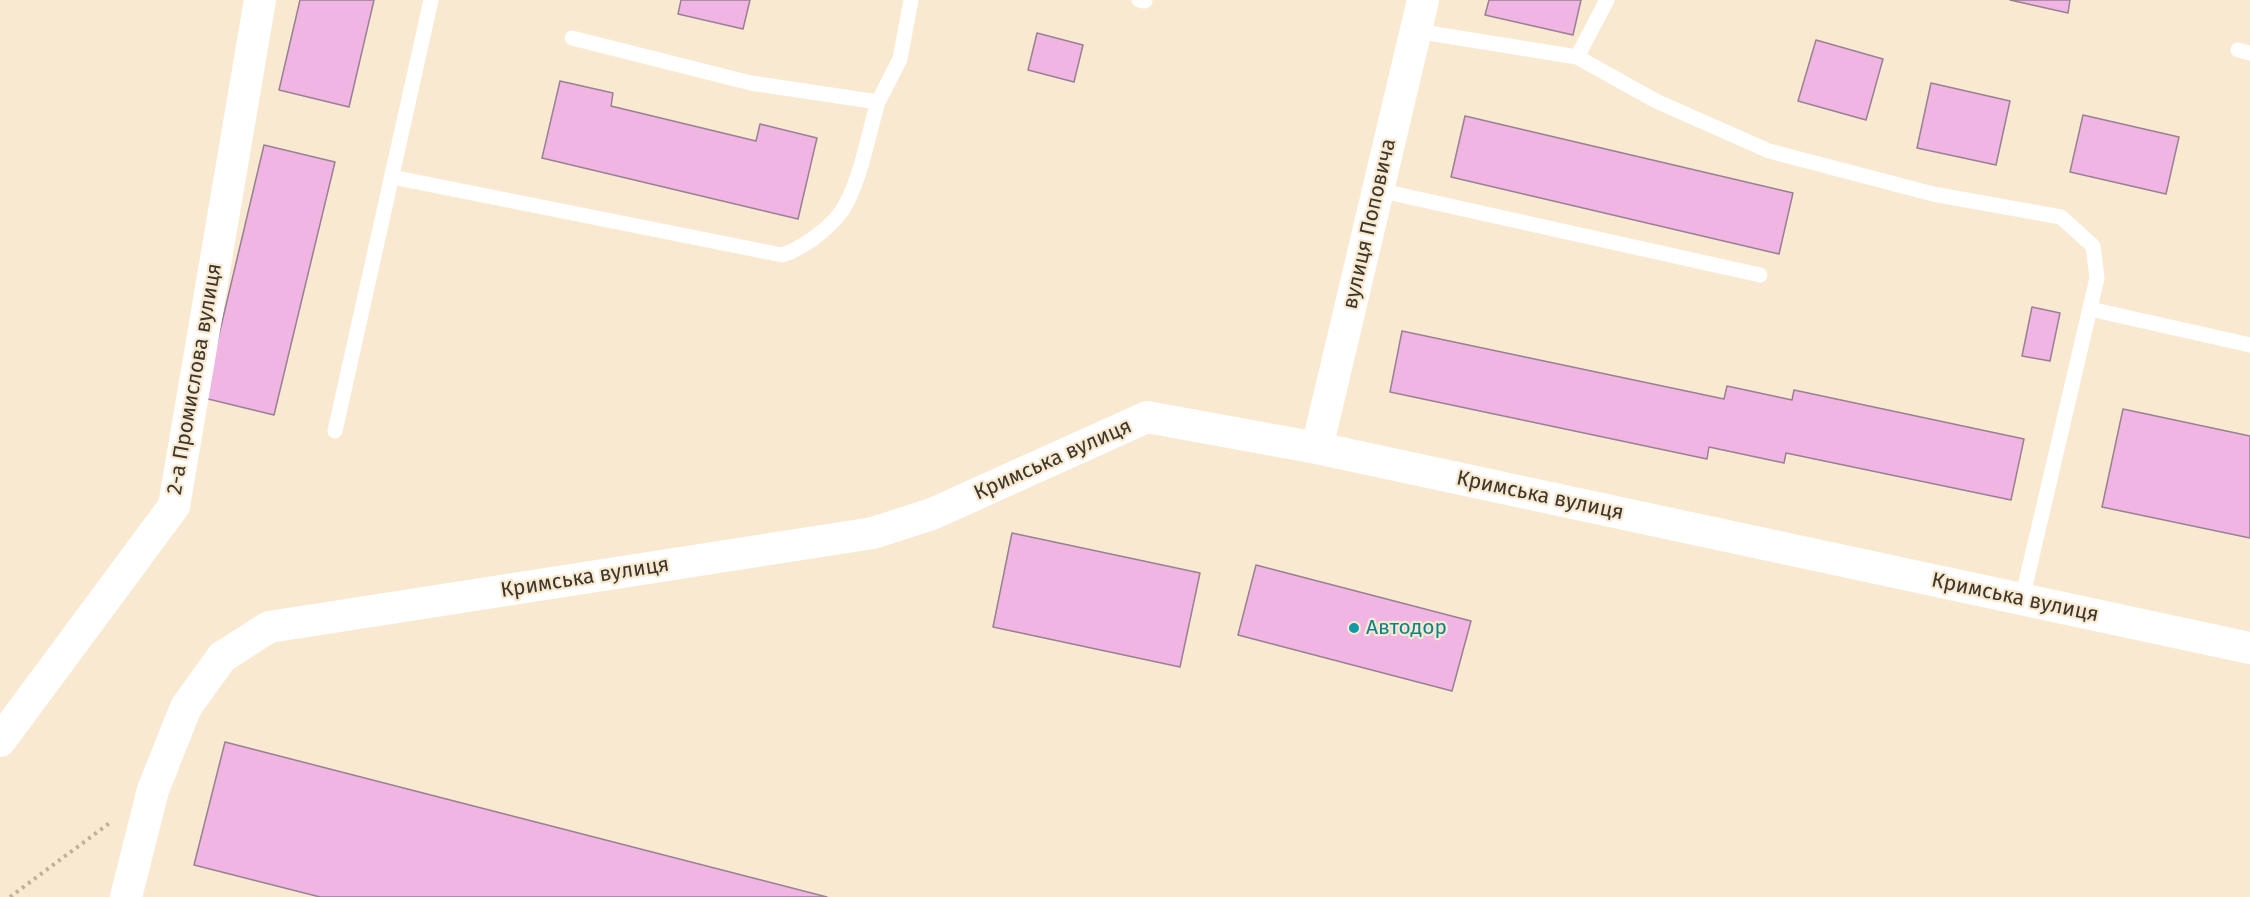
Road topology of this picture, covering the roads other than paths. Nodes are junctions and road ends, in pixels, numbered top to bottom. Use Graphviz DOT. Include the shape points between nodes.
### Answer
graph roads {
  1 [pos="260,0"];
  2 [pos="431,0"];
  3 [pos="911,0"];
  4 [pos="1423,0"];
  5 [pos="1607,0"];
  6 [pos="1416,31"];
  7 [pos="572,39"];
  8 [pos="1577,57"];
  9 [pos="878,102"];
  10 [pos="392,177"];
  11 [pos="1378,190"];
  12 [pos="1760,275"];
  13 [pos="2090,309"];
  14 [pos="2250,345"];
  15 [pos="335,431"];
  16 [pos="1317,448"];
  17 [pos="2022,599"];
  18 [pos="2250,648"];
  19 [pos="0,741"];
  20 [pos="126,897"];
  1 -- 19 [label="street, 2-а Промислова вулиця" via="174,506"];
  2 -- 10 [label="lane"];
  3 -- 9 [label="lane" via="900,59"];
  4 -- 6 [label="street, вулиця Поповича"];
  5 -- 8 [label="lane"];
  6 -- 8 [label="lane"];
  6 -- 11 [label="street, вулиця Поповича"];
  7 -- 9 [label="lane" via="751,83"];
  8 -- 13 [label="lane" via="1656,101 1770,152 1933,194 2061,217 2093,246 2097,278"];
  9 -- 10 [label="lane" via="846,207 813,239 782,255"];
  10 -- 15 [label="lane"];
  11 -- 12 [label="lane"];
  11 -- 16 [label="street, вулиця Поповича"];
  13 -- 14 [label="lane"];
  13 -- 17 [label="lane"];
  16 -- 17 [label="street, Кримська вулиця"];
  16 -- 20 [label="street, Кримська вулиця" via="1148,417 932,514 873,533 269,627 222,657 186,707 153,790"];
  17 -- 18 [label="street, Кримська вулиця"];
}
